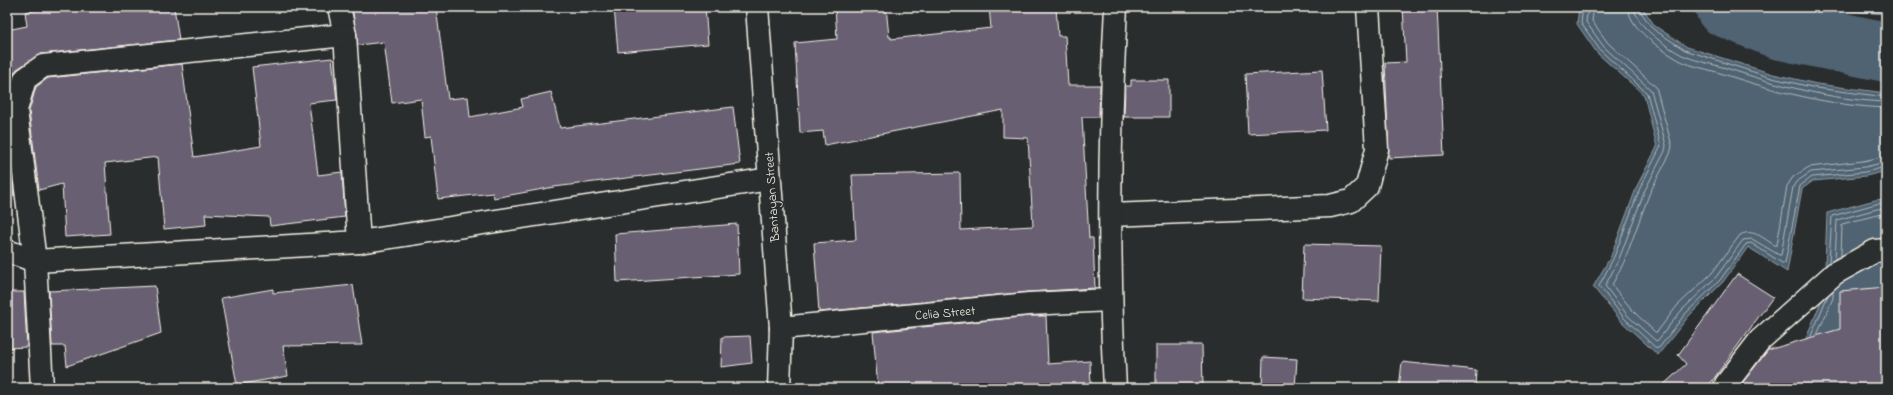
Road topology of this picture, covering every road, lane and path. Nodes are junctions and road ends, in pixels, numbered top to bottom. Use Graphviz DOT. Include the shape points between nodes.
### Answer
graph roads {
  1 [pos="339,7"];
  2 [pos="757,7"];
  3 [pos="1116,7"];
  4 [pos="1368,7"];
  5 [pos="345,35"];
  6 [pos="769,180"];
  7 [pos="1111,215"];
  8 [pos="359,242"];
  9 [pos="1886,250"];
  10 [pos="7,251"];
  11 [pos="35,261"];
  12 [pos="1110,300"];
  13 [pos="781,328"];
  14 [pos="1730,387"];
  15 [pos="42,388"];
  16 [pos="779,388"];
  17 [pos="1115,388"];
  1 -- 5 [label="street"];
  2 -- 6 [label="street, Bantayan Street"];
  3 -- 7 [label="street" via="1111,94"];
  4 -- 7 [label="street" via="1378,149 1367,186 1351,201 1330,206"];
  5 -- 8 [label="street"];
  5 -- 11 [label="street" via="43,66 25,79 16,110"];
  6 -- 8 [label="street"];
  6 -- 13 [label="street, Bantayan Street"];
  7 -- 12 [label="street"];
  8 -- 11 [label="street"];
  9 -- 14 [label="street" via="1875,251 1835,273 1760,340"];
  10 -- 11 [label="street"];
  11 -- 15 [label="street"];
  12 -- 13 [label="street, Celia Street" via="1029,304"];
  12 -- 17 [label="street"];
  13 -- 16 [label="street, Bantayan Street"];
}
